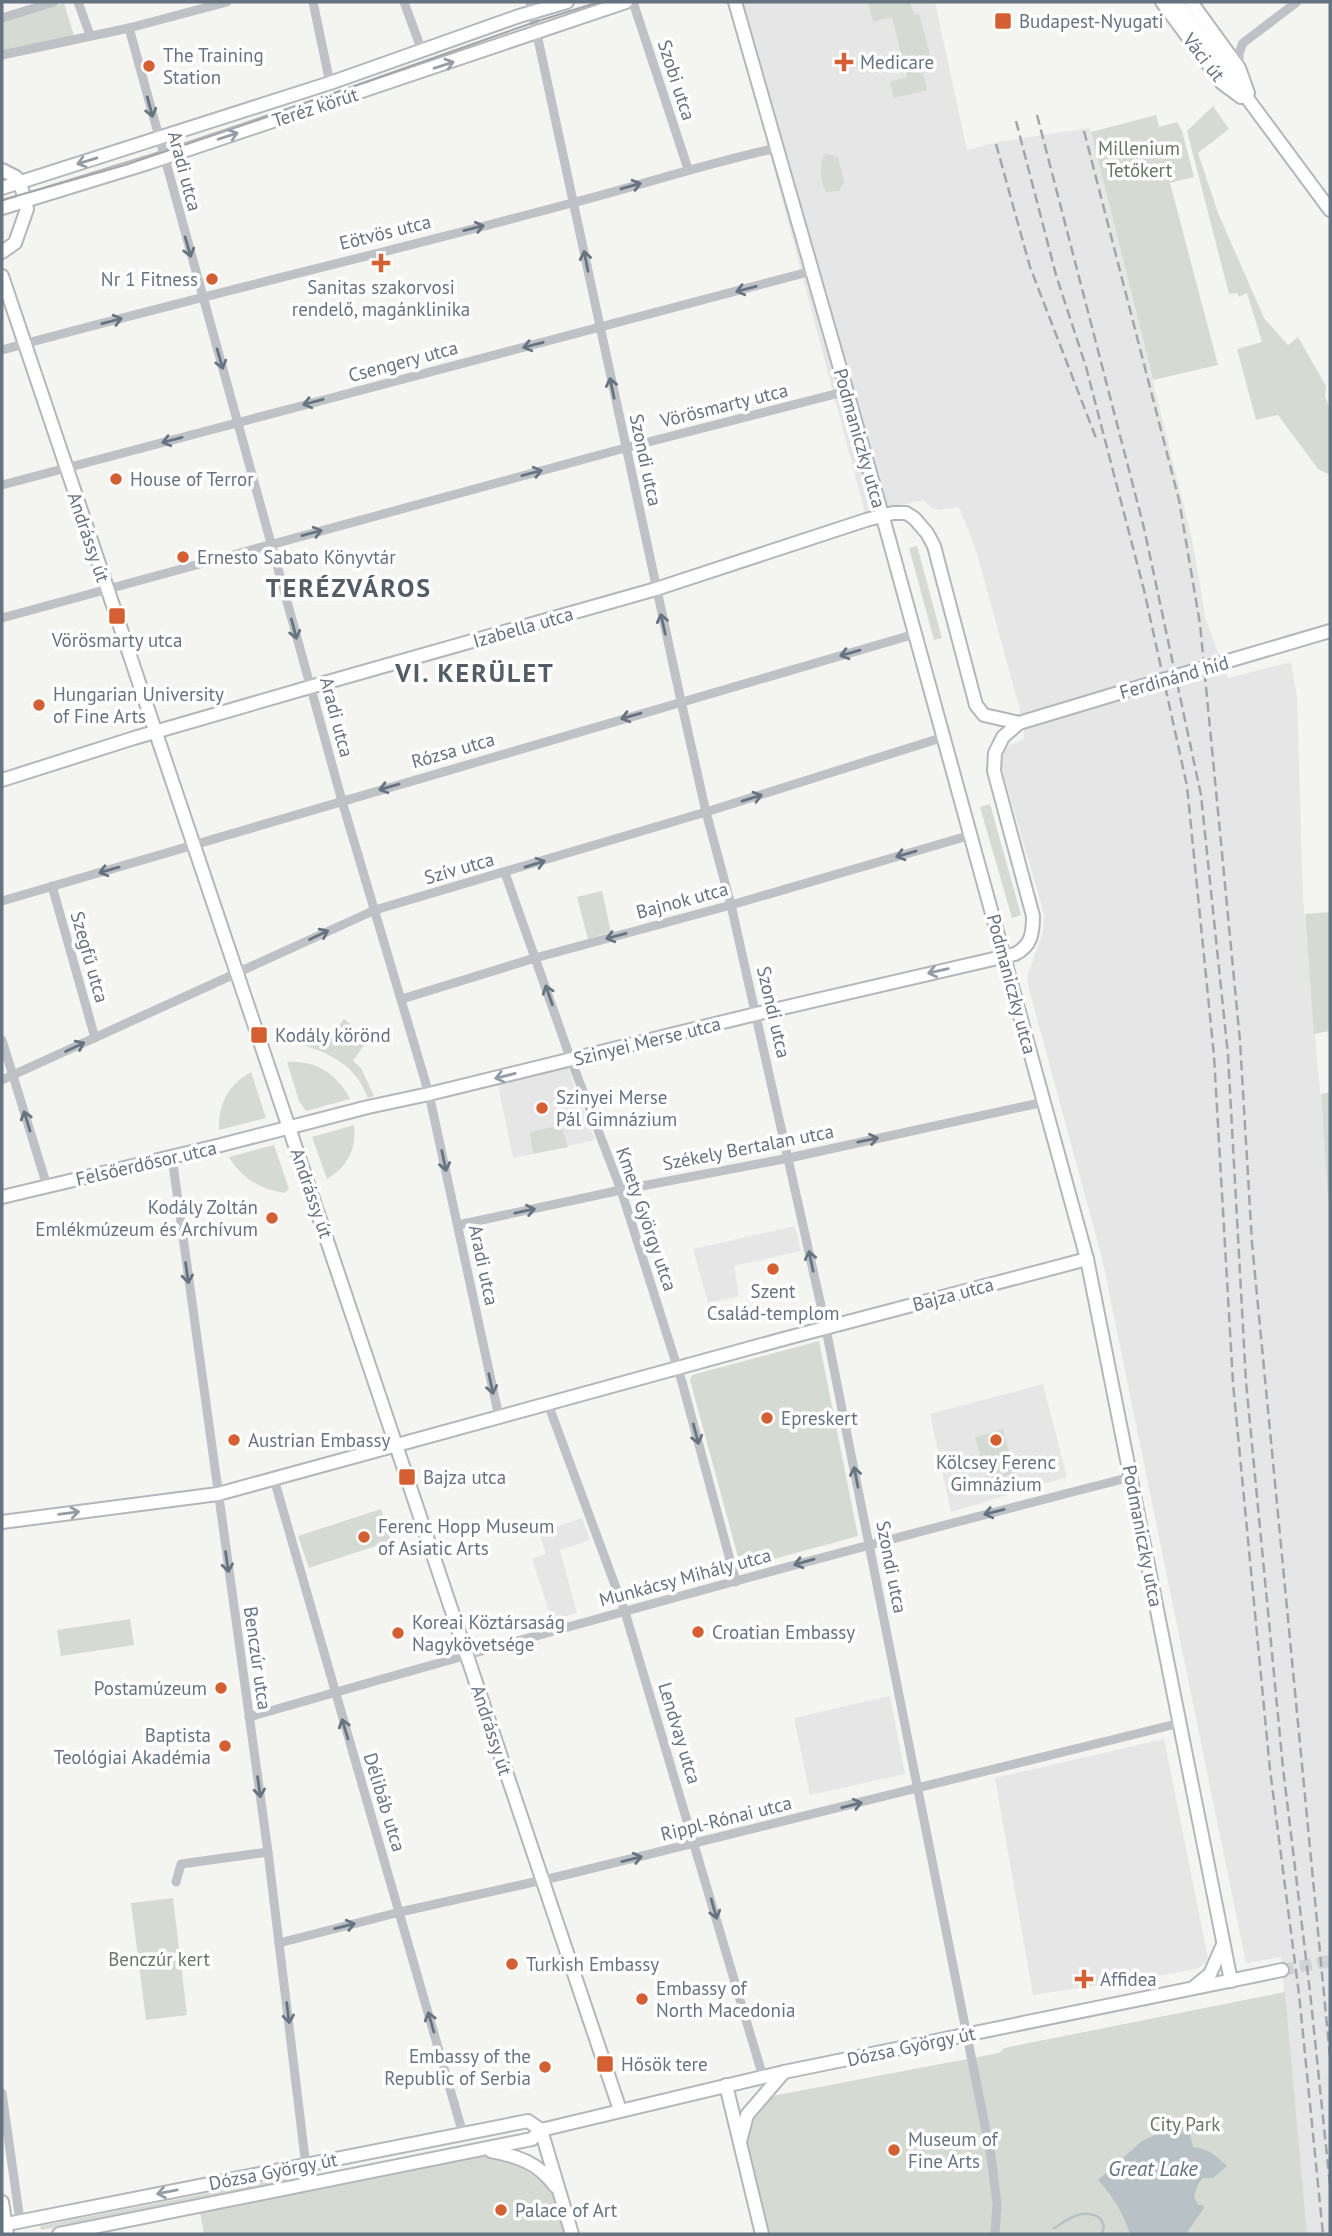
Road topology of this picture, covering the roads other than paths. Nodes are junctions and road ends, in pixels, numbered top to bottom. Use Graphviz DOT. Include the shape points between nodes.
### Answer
graph roads {
  1 [pos="54,2"];
  2 [pos="78,2"];
  3 [pos="227,2"];
  4 [pos="313,2"];
  5 [pos="404,2"];
  6 [pos="567,2"];
  7 [pos="626,2"];
  8 [pos="633,2"];
  9 [pos="735,2"];
  10 [pos="1162,2"];
  11 [pos="1176,2"];
  12 [pos="1191,2"];
  13 [pos="1297,2"];
  14 [pos="196,5"];
  15 [pos="531,7"];
  16 [pos="2,18"];
  17 [pos="129,29"];
  18 [pos="537,32"];
  19 [pos="90,35"];
  20 [pos="422,51"];
  21 [pos="2,55"];
  22 [pos="1239,68"];
  23 [pos="330,83"];
  24 [pos="1252,106"];
  25 [pos="158,139"];
  26 [pos="777,148"];
  27 [pos="163,158"];
  28 [pos="688,169"];
  29 [pos="2,170"];
  30 [pos="20,182"];
  31 [pos="2,188"];
  32 [pos="26,200"];
  33 [pos="574,203"];
  34 [pos="2,208"];
  35 [pos="1330,210"];
  36 [pos="2,252"];
  37 [pos="812,271"];
  38 [pos="2,276"];
  39 [pos="202,296"];
  40 [pos="599,328"];
  41 [pos="25,344"];
  42 [pos="2,350"];
  43 [pos="847,391"];
  44 [pos="238,422"];
  45 [pos="625,448"];
  46 [pos="66,468"];
  47 [pos="2,485"];
  48 [pos="882,515"];
  49 [pos="271,544"];
  50 [pos="107,588"];
  51 [pos="656,589"];
  52 [pos="2,618"];
  53 [pos="1330,631"];
  54 [pos="915,634"];
  55 [pos="310,687"];
  56 [pos="681,702"];
  57 [pos="1021,722"];
  58 [pos="156,732"];
  59 [pos="944,737"];
  60 [pos="2,780"];
  61 [pos="342,802"];
  62 [pos="706,813"];
  63 [pos="971,835"];
  64 [pos="195,845"];
  65 [pos="505,873"];
  66 [pos="52,886"];
  67 [pos="2,901"];
  68 [pos="732,905"];
  69 [pos="375,910"];
  70 [pos="1005,956"];
  71 [pos="535,958"];
  72 [pos="238,973"];
  73 [pos="402,999"];
  74 [pos="756,1014"];
  75 [pos="95,1038"];
  76 [pos="2,1040"];
  77 [pos="571,1060"];
  78 [pos="13,1076"];
  79 [pos="2,1080"];
  80 [pos="429,1094"];
  81 [pos="1044,1102"];
  82 [pos="289,1128"];
  83 [pos="172,1157"];
  84 [pos="789,1158"];
  85 [pos="47,1186"];
  86 [pos="621,1190"];
  87 [pos="2,1197"];
  88 [pos="458,1225"];
  89 [pos="1087,1259"];
  90 [pos="826,1328"];
  91 [pos="678,1368"];
  92 [pos="548,1404"];
  93 [pos="499,1418"];
  94 [pos="396,1445"];
  95 [pos="1131,1477"];
  96 [pos="274,1479"];
  97 [pos="218,1494"];
  98 [pos="2,1522"];
  99 [pos="869,1544"];
  100 [pos="736,1582"];
  101 [pos="625,1612"];
  102 [pos="467,1654"];
  103 [pos="334,1692"];
  104 [pos="249,1717"];
  105 [pos="1180,1723"];
  106 [pos="919,1789"];
  107 [pos="695,1843"];
  108 [pos="268,1852"];
  109 [pos="542,1880"];
  110 [pos="176,1882"];
  111 [pos="400,1912"];
  112 [pos="279,1943"];
  113 [pos="1223,1943"];
  114 [pos="1282,1970"];
  115 [pos="1231,1981"];
  116 [pos="1191,1989"];
  117 [pos="967,2034"];
  118 [pos="784,2072"];
  119 [pos="764,2077"];
  120 [pos="726,2085"];
  121 [pos="2,2093"];
  122 [pos="620,2110"];
  123 [pos="541,2130"];
  124 [pos="463,2134"];
  125 [pos="740,2141"];
  126 [pos="483,2149"];
  127 [pos="306,2164"];
  128 [pos="308,2183"];
  129 [pos="558,2191"];
  130 [pos="2,2202"];
  131 [pos="20,2221"];
  132 [pos="4,2228"];
  133 [pos="764,2232"];
  134 [pos="59,2234"];
  135 [pos="572,2234"];
  136 [pos="995,2234"];
  1 -- 16 [label="street"];
  2 -- 19 [label="street"];
  3 -- 14 [label="street"];
  4 -- 23 [label="street"];
  5 -- 20 [label="street"];
  6 -- 15 [label="street, Teréz körút"];
  7 -- 18 [label="street, Teréz körút"];
  8 -- 28 [label="street, Szobi utca"];
  9 -- 26 [label="street, Podmaniczky utca"];
  10 -- 24 [label="street, Váci út" via="1222,83"];
  11 -- 24 [label="street, Váci út"];
  12 -- 22 [label="street, Váci út"];
  13 -- 22 [label="street" via="1243,43"];
  14 -- 17 [label="street"];
  15 -- 18 [label="street, Szondi utca"];
  15 -- 20 [label="street, Teréz körút"];
  17 -- 19 [label="street"];
  17 -- 25 [label="street, Aradi utca, one-way"];
  27 -- 18 [label="street, Teréz körút, one-way"];
  18 -- 33 [label="street, Szondi utca"];
  19 -- 21 [label="street"];
  20 -- 23 [label="street, Teréz körút"];
  22 -- 24 [label="street, Váci út"];
  23 -- 25 [label="street, Teréz körút"];
  24 -- 35 [label="street, Váci út"];
  25 -- 27 [label="street, Aradi utca"];
  25 -- 30 [label="street, Teréz körút, one-way"];
  26 -- 28 [label="street, Eötvös utca"];
  26 -- 37 [label="street, Podmaniczky utca"];
  27 -- 32 [label="street, Teréz körút"];
  27 -- 39 [label="street, Aradi utca, one-way"];
  33 -- 28 [label="street, Eötvös utca, one-way"];
  29 -- 30 [label="street"];
  30 -- 31 [label="street, Teréz körút"];
  30 -- 32 [label="street"];
  32 -- 34 [label="street, Teréz körút"];
  32 -- 36 [label="street" via="15,243"];
  39 -- 33 [label="street, Eötvös utca, one-way"];
  40 -- 33 [label="street, Szondi utca, one-way"];
  37 -- 40 [label="street, Csengery utca, one-way"];
  37 -- 43 [label="street, Podmaniczky utca"];
  38 -- 41 [label="street, Andrássy út"];
  41 -- 39 [label="street, Eötvös utca, one-way"];
  39 -- 44 [label="street, Aradi utca, one-way"];
  40 -- 44 [label="street, Csengery utca, one-way"];
  45 -- 40 [label="street, Szondi utca, one-way"];
  41 -- 42 [label="street, Eötvös utca"];
  41 -- 46 [label="street, Andrássy út"];
  43 -- 45 [label="street, Vörösmarty utca"];
  43 -- 48 [label="street, Podmaniczky utca"];
  44 -- 46 [label="street, Csengery utca, one-way"];
  44 -- 49 [label="street, Aradi utca"];
  49 -- 45 [label="street, Vörösmarty utca, one-way"];
  45 -- 51 [label="street, Szondi utca"];
  46 -- 47 [label="street, Csengery utca"];
  46 -- 50 [label="street, Andrássy út"];
  48 -- 51 [label="street, Izabella utca"];
  48 -- 54 [label="street, Podmaniczky utca"];
  48 -- 57 [label="street, Ferdinánd híd" via="906,513 934,547 976,705 984,715"];
  49 -- 50 [label="street, Vörösmarty utca"];
  49 -- 55 [label="street, Aradi utca, one-way"];
  50 -- 52 [label="street, Vörösmarty utca"];
  50 -- 58 [label="street, Andrássy út"];
  51 -- 55 [label="street, Izabella utca"];
  56 -- 51 [label="street, Szondi utca, one-way"];
  53 -- 57 [label="street, Ferdinánd híd, bridge"];
  54 -- 56 [label="street, Rózsa utca, one-way"];
  54 -- 59 [label="street, Podmaniczky utca"];
  55 -- 58 [label="street, Izabella utca"];
  55 -- 61 [label="street, Aradi utca"];
  56 -- 61 [label="street, Rózsa utca, one-way"];
  56 -- 62 [label="street, Szondi utca"];
  57 -- 70 [label="street" via="1003,737 995,753 994,771 1033,916 1033,932 1025,949"];
  58 -- 60 [label="street, Izabella utca"];
  58 -- 64 [label="street, Andrássy út"];
  62 -- 59 [label="street, Szív utca, one-way"];
  59 -- 63 [label="street, Podmaniczky utca"];
  61 -- 64 [label="street, Rózsa utca"];
  61 -- 69 [label="street, Aradi utca"];
  65 -- 62 [label="street, Szív utca, one-way"];
  62 -- 68 [label="street, Szondi utca"];
  63 -- 68 [label="street, Bajnok utca, one-way"];
  63 -- 70 [label="street, Podmaniczky utca"];
  64 -- 66 [label="street, Rózsa utca, one-way"];
  64 -- 72 [label="street, Andrássy út"];
  65 -- 69 [label="street, Szív utca"];
  65 -- 71 [label="street, Kmety György utca"];
  66 -- 67 [label="street, Rózsa utca"];
  66 -- 75 [label="street, Szegfű utca"];
  68 -- 71 [label="street, Bajnok utca, one-way"];
  68 -- 74 [label="street, Szondi utca"];
  72 -- 69 [label="street, Szív utca, one-way"];
  69 -- 73 [label="street, Aradi utca"];
  70 -- 74 [label="street, Szinyei Merse utca, one-way"];
  70 -- 81 [label="street, Podmaniczky utca"];
  71 -- 73 [label="street, Bajnok utca"];
  77 -- 71 [label="street, Kmety György utca, one-way"];
  72 -- 75 [label="street, Szív utca"];
  72 -- 82 [label="street, Andrássy út"];
  73 -- 80 [label="street, Aradi utca"];
  74 -- 77 [label="street, Szinyei Merse utca"];
  74 -- 84 [label="street, Szondi utca"];
  78 -- 75 [label="street, Szív utca, one-way"];
  76 -- 78 [label="street"];
  77 -- 80 [label="street, Szinyei Merse utca, one-way"];
  77 -- 86 [label="street, Kmety György utca"];
  78 -- 79 [label="street, Szív utca"];
  85 -- 78 [label="street, one-way"];
  80 -- 82 [label="street, Szinyei Merse utca"];
  80 -- 88 [label="street, Aradi utca, one-way"];
  84 -- 81 [label="street, Székely Bertalan utca, one-way"];
  81 -- 89 [label="street, Podmaniczky utca"];
  82 -- 83 [label="street, Felsőerdősor utca"];
  82 -- 94 [label="street, Andrássy út"];
  83 -- 85 [label="street, Felsőerdősor utca"];
  83 -- 97 [label="street, Benczúr utca, one-way"];
  84 -- 86 [label="street, Székely Bertalan utca"];
  90 -- 84 [label="street, Szondi utca, one-way"];
  85 -- 87 [label="street, Felsőerdősor utca"];
  88 -- 86 [label="street, Székely Bertalan utca, one-way"];
  86 -- 91 [label="street, Kmety György utca"];
  88 -- 93 [label="street, Aradi utca, one-way"];
  89 -- 90 [label="street, Bajza utca"];
  89 -- 95 [label="street, Podmaniczky utca"];
  90 -- 91 [label="street, Bajza utca"];
  99 -- 90 [label="street, Szondi utca, one-way"];
  91 -- 92 [label="street, Bajza utca"];
  91 -- 100 [label="street, Kmety György utca, one-way"];
  92 -- 93 [label="street, Bajza utca"];
  92 -- 101 [label="street, Lendvay utca"];
  93 -- 94 [label="street, Bajza utca"];
  94 -- 96 [label="street, Bajza utca"];
  94 -- 102 [label="street, Andrássy út"];
  95 -- 99 [label="street, Munkácsy Mihály utca, one-way"];
  95 -- 105 [label="street, Podmaniczky utca"];
  96 -- 97 [label="street, Bajza utca"];
  96 -- 103 [label="street, Délibáb utca"];
  98 -- 97 [label="street, Bajza utca, one-way"];
  97 -- 104 [label="street, Benczúr utca, one-way"];
  99 -- 100 [label="street, Munkácsy Mihály utca, one-way"];
  99 -- 106 [label="street, Szondi utca"];
  100 -- 101 [label="street, Munkácsy Mihály utca"];
  101 -- 102 [label="street, Munkácsy Mihály utca"];
  101 -- 107 [label="street, Lendvay utca"];
  102 -- 103 [label="street, Munkácsy Mihály utca"];
  102 -- 109 [label="street, Andrássy út"];
  103 -- 104 [label="street, Munkácsy Mihály utca"];
  111 -- 103 [label="street, Délibáb utca, one-way"];
  104 -- 108 [label="street, Benczúr utca, one-way"];
  105 -- 106 [label="street, Rippl-Rónai utca"];
  105 -- 113 [label="street, Podmaniczky utca"];
  107 -- 106 [label="street, Rippl-Rónai utca, one-way"];
  106 -- 117 [label="street, Szondi utca"];
  109 -- 107 [label="street, Rippl-Rónai utca, one-way"];
  107 -- 119 [label="street, Lendvay utca, one-way"];
  108 -- 110 [label="street" via="181,1864"];
  108 -- 112 [label="street, Benczúr utca"];
  109 -- 111 [label="street, Rippl-Rónai utca"];
  109 -- 122 [label="street, Andrássy út"];
  112 -- 111 [label="street, Rippl-Rónai utca, one-way"];
  124 -- 111 [label="street, Délibáb utca, one-way"];
  112 -- 127 [label="street, Benczúr utca, one-way"];
  113 -- 115 [label="street, Podmaniczky utca"];
  113 -- 116 [label="street" via="1210,1974"];
  114 -- 115 [label="street, Dózsa György út"];
  115 -- 116 [label="street, Dózsa György út"];
  116 -- 117 [label="street, Dózsa György út"];
  117 -- 118 [label="street, Dózsa György út"];
  117 -- 136 [label="street, Szondi utca" via="996,2181"];
  118 -- 119 [label="street, Dózsa György út"];
  118 -- 125 [label="street" via="747,2115"];
  119 -- 120 [label="street, Dózsa György út"];
  120 -- 122 [label="street, Dózsa György út"];
  120 -- 125 [label="street"];
  121 -- 131 [label="street"];
  122 -- 123 [label="street, Dózsa György út"];
  123 -- 124 [label="street, Dózsa György út" via="528,2121"];
  123 -- 126 [label="street, Dózsa György út" via="532,2139"];
  123 -- 129 [label="street"];
  124 -- 127 [label="street, Dózsa György út"];
  125 -- 133 [label="street"];
  126 -- 128 [label="street, Dózsa György út"];
  126 -- 129 [label="street" via="523,2158"];
  127 -- 128 [label="street, Benczúr utca"];
  127 -- 131 [label="street, Dózsa György út, one-way"];
  128 -- 134 [label="street, Dózsa György út"];
  129 -- 135 [label="street"];
  130 -- 132 [label="street"];
  131 -- 132 [label="street, Dózsa György út"];
}
